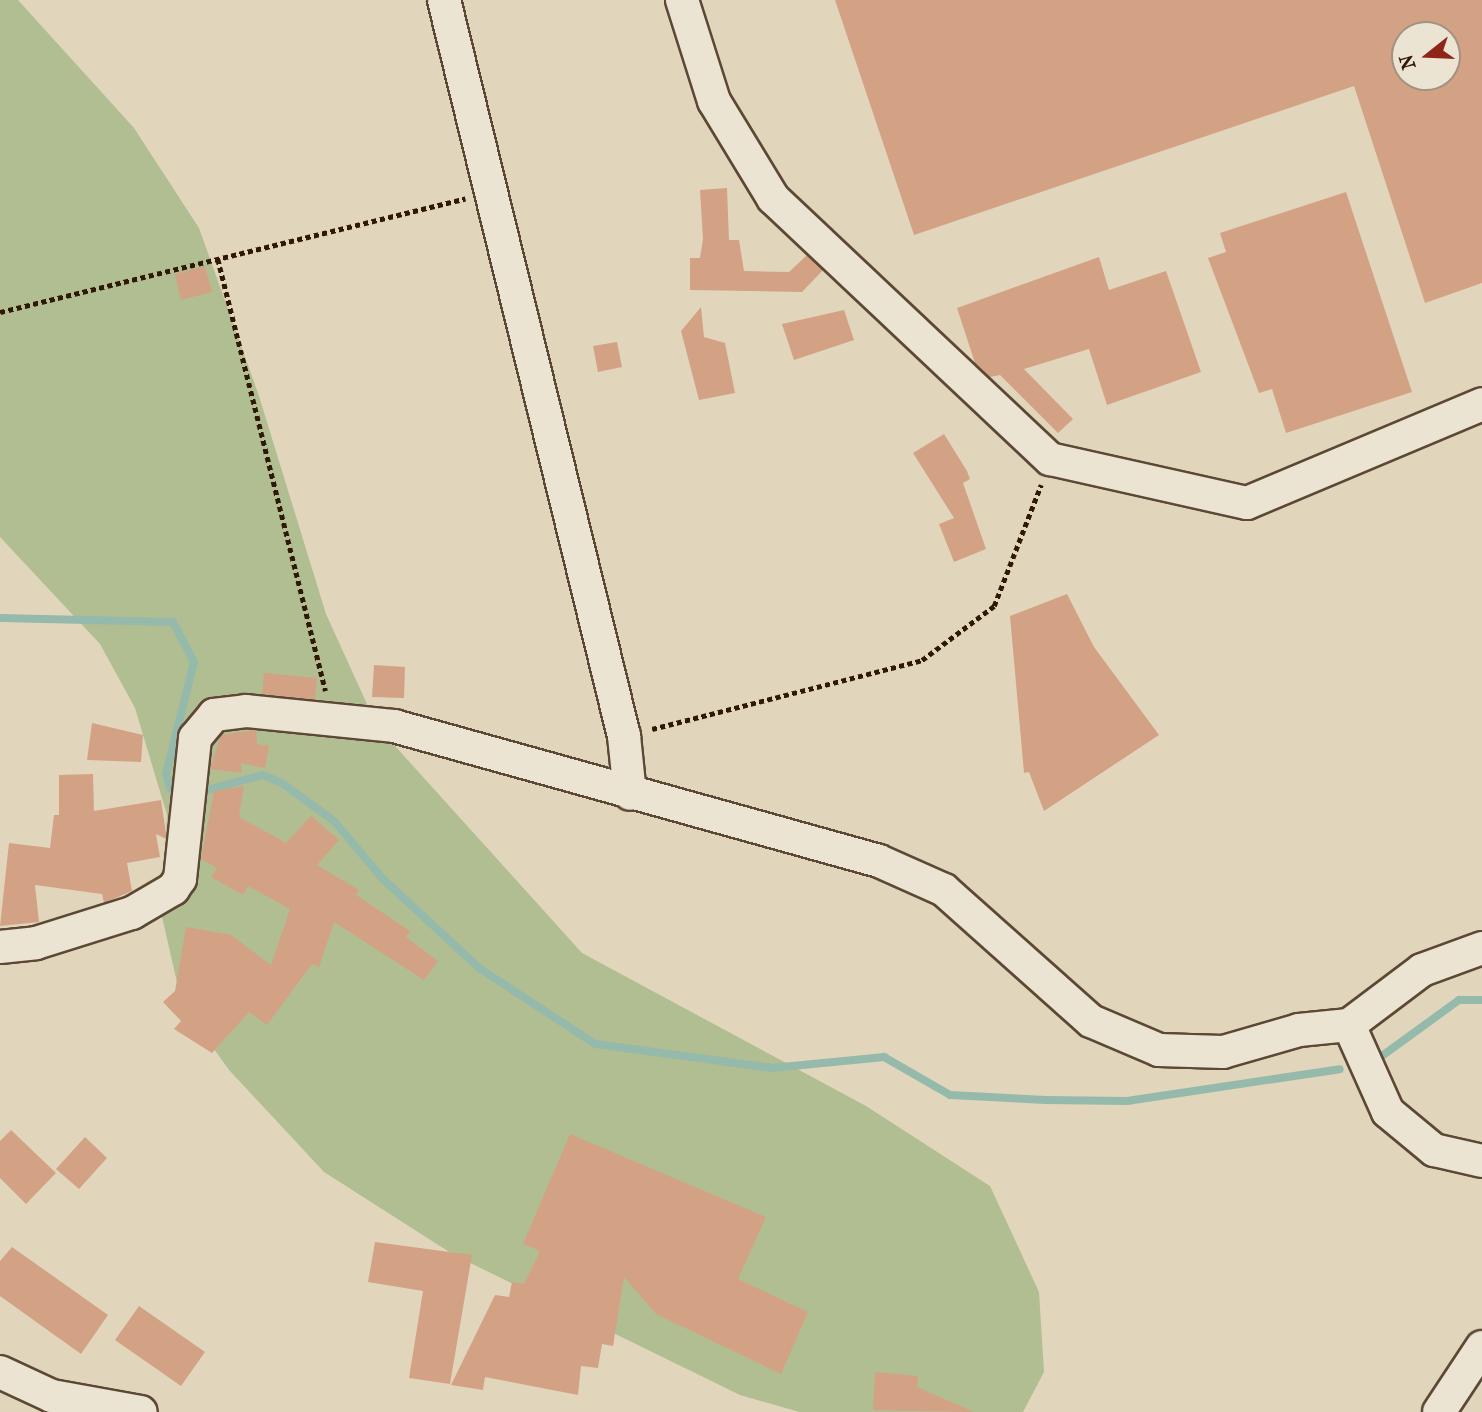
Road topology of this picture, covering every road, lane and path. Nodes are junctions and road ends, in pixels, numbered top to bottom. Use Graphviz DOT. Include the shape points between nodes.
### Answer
graph roads {
  1 [pos="444,0"];
  2 [pos="682,0"];
  3 [pos="491,192"];
  4 [pos="218,259"];
  5 [pos="0,312"];
  6 [pos="1482,404"];
  7 [pos="1050,459"];
  8 [pos="332,719"];
  9 [pos="624,736"];
  10 [pos="630,794"];
  11 [pos="0,947"];
  12 [pos="1482,948"];
  13 [pos="1349,1025"];
  14 [pos="1482,1161"];
  15 [pos="1482,1347"];
  16 [pos="0,1372"];
  17 [pos="141,1412"];
  18 [pos="1439,1412"];
  1 -- 3 [label="street"];
  2 -- 7 [label="street" via="714,101 773,198"];
  3 -- 4 [label="path"];
  3 -- 9 [label="street"];
  4 -- 5 [label="path"];
  4 -- 8 [label="path"];
  6 -- 7 [label="street" via="1247,503"];
  7 -- 9 [label="path" via="994,606 922,660"];
  8 -- 10 [label="street" via="394,726"];
  8 -- 11 [label="street" via="246,710 214,715 195,738 180,879 173,889 132,913 36,943"];
  9 -- 10 [label="street"];
  10 -- 13 [label="street" via="879,861 944,890 1091,1021 1159,1050 1223,1052 1299,1030"];
  12 -- 13 [label="street" via="1422,970"];
  13 -- 14 [label="street" via="1383,1103 1402,1126 1434,1150"];
  15 -- 18 [label="street"];
  16 -- 17 [label="street" via="52,1395"];
}
